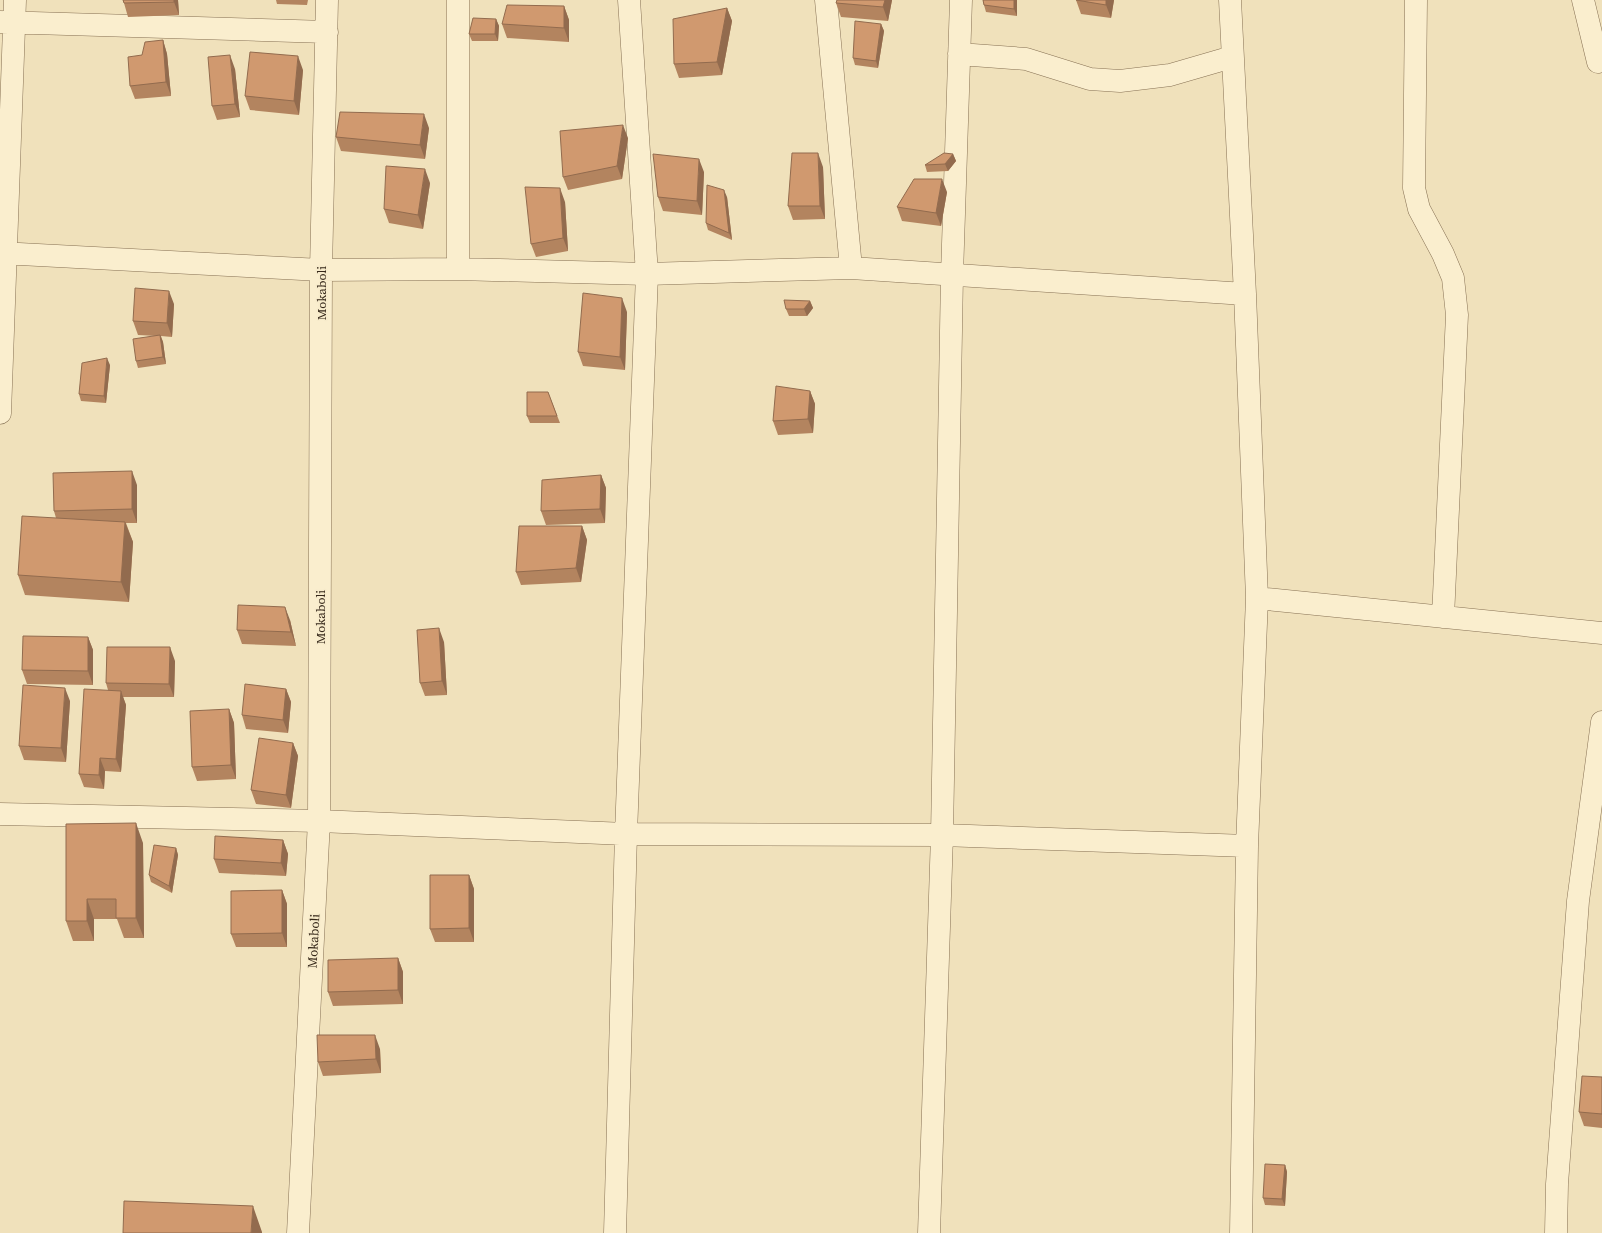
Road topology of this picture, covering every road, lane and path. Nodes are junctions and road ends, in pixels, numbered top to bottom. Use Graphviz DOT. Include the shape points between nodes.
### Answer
graph roads {
  1 [pos="15,0"];
  2 [pos="327,0"];
  3 [pos="458,0"];
  4 [pos="629,0"];
  5 [pos="826,0"];
  6 [pos="961,0"];
  7 [pos="1230,0"];
  8 [pos="1416,0"];
  9 [pos="1583,0"];
  10 [pos="7,22"];
  11 [pos="326,32"];
  12 [pos="959,54"];
  13 [pos="1232,58"];
  14 [pos="1598,62"];
  15 [pos="2,253"];
  16 [pos="851,268"];
  17 [pos="458,269"];
  18 [pos="321,270"];
  19 [pos="647,274"];
  20 [pos="952,276"];
  21 [pos="1245,294"];
  22 [pos="0,413"];
  23 [pos="1257,598"];
  24 [pos="1443,617"];
  25 [pos="1602,633"];
  26 [pos="1602,722"];
  27 [pos="0,814"];
  28 [pos="319,821"];
  29 [pos="626,834"];
  30 [pos="942,835"];
  31 [pos="1247,846"];
  32 [pos="298,1233"];
  33 [pos="614,1233"];
  34 [pos="929,1233"];
  35 [pos="1241,1233"];
  36 [pos="1556,1233"];
  1 -- 10 [label="street"];
  2 -- 11 [label="street, Mokaboli"];
  3 -- 17 [label="street"];
  4 -- 19 [label="street"];
  5 -- 16 [label="street"];
  6 -- 12 [label="street"];
  7 -- 13 [label="street"];
  8 -- 24 [label="street" via="1414,188 1419,209 1454,278 1456,315"];
  9 -- 14 [label="street"];
  10 -- 11 [label="street"];
  10 -- 15 [label="street"];
  11 -- 18 [label="street, Mokaboli"];
  12 -- 13 [label="street" via="1026,58 1090,79 1120,81 1170,75"];
  12 -- 20 [label="street"];
  13 -- 21 [label="street"];
  15 -- 18 [label="street"];
  15 -- 22 [label="street"];
  16 -- 19 [label="street"];
  16 -- 20 [label="street"];
  17 -- 18 [label="street"];
  17 -- 19 [label="street"];
  18 -- 28 [label="street, Mokaboli"];
  19 -- 29 [label="street"];
  20 -- 21 [label="street"];
  20 -- 30 [label="street"];
  21 -- 23 [label="street"];
  23 -- 24 [label="street"];
  23 -- 31 [label="street"];
  24 -- 25 [label="street"];
  26 -- 36 [label="street" via="1578,901 1557,1184"];
  27 -- 28 [label="street"];
  28 -- 29 [label="street"];
  28 -- 32 [label="street, Mokaboli"];
  29 -- 30 [label="street"];
  29 -- 33 [label="street"];
  30 -- 31 [label="street"];
  30 -- 34 [label="street"];
  31 -- 35 [label="street"];
}
